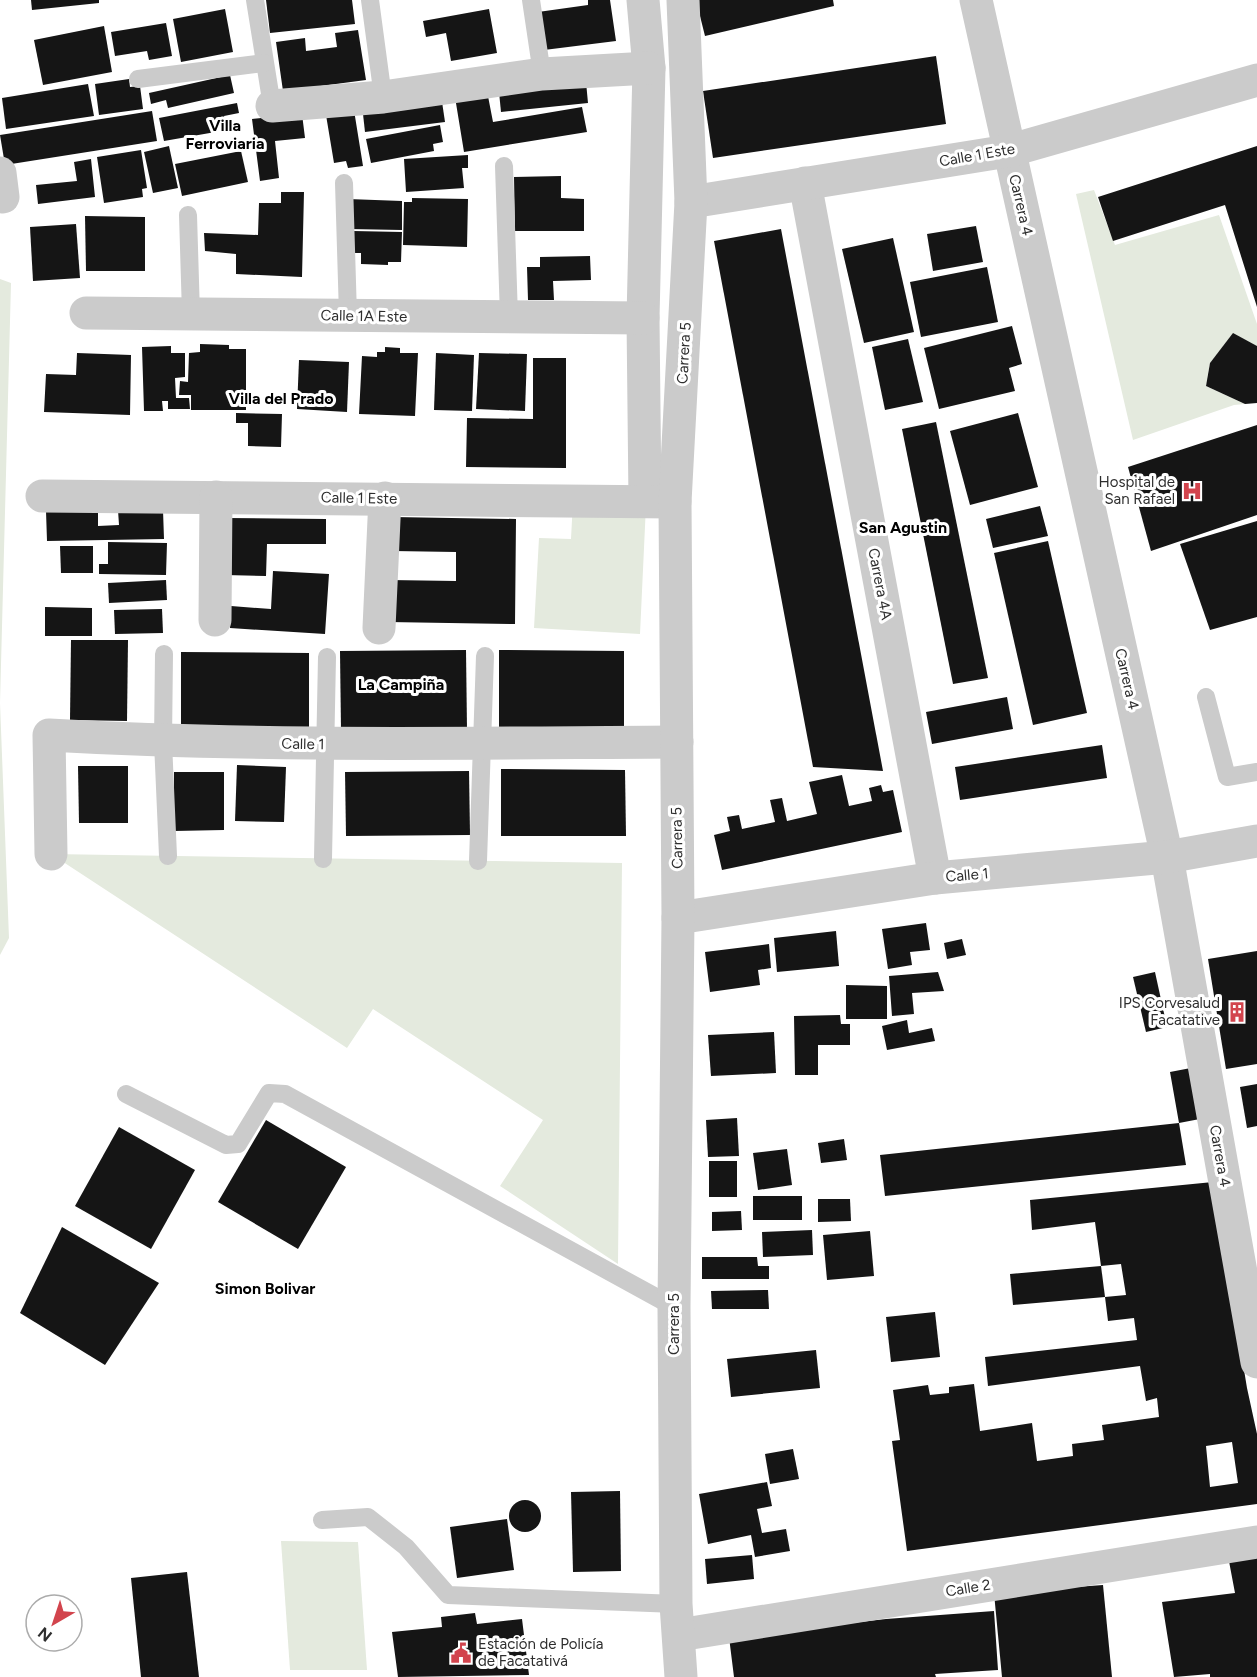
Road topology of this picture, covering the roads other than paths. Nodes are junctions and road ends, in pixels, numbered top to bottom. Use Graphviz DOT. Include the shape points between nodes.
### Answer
graph roads {
  1 [pos="255,0"];
  2 [pos="370,0"];
  3 [pos="531,0"];
  4 [pos="643,0"];
  5 [pos="683,0"];
  6 [pos="976,0"];
  7 [pos="264,63"];
  8 [pos="649,68"];
  9 [pos="542,74"];
  10 [pos="138,79"];
  11 [pos="1257,80"];
  12 [pos="383,97"];
  13 [pos="272,106"];
  14 [pos="1008,151"];
  15 [pos="504,166"];
  16 [pos="344,183"];
  17 [pos="805,183"];
  18 [pos="691,202"];
  19 [pos="188,215"];
  20 [pos="86,313"];
  21 [pos="191,314"];
  22 [pos="348,315"];
  23 [pos="509,317"];
  24 [pos="643,318"];
  25 [pos="42,496"];
  26 [pos="216,496"];
  27 [pos="385,498"];
  28 [pos="660,502"];
  29 [pos="215,620"];
  30 [pos="379,628"];
  31 [pos="164,654"];
  32 [pos="485,656"];
  33 [pos="327,657"];
  34 [pos="1206,697"];
  35 [pos="163,742"];
  36 [pos="676,742"];
  37 [pos="481,743"];
  38 [pos="326,744"];
  39 [pos="1257,772"];
  40 [pos="1257,841"];
  41 [pos="51,854"];
  42 [pos="168,856"];
  43 [pos="1167,857"];
  44 [pos="323,859"];
  45 [pos="478,861"];
  46 [pos="935,878"];
  47 [pos="678,918"];
  48 [pos="126,1094"];
  49 [pos="674,1306"];
  50 [pos="1257,1362"];
  51 [pos="322,1520"];
  52 [pos="1257,1542"];
  53 [pos="678,1619"];
  54 [pos="681,1677"];
  1 -- 7 [label="lane"];
  2 -- 12 [label="lane"];
  3 -- 9 [label="lane"];
  4 -- 8 [label="street, Carrera 5"];
  5 -- 18 [label="street, Carrera 5"];
  6 -- 14 [label="street, Carrera 4"];
  7 -- 10 [label="lane"];
  7 -- 13 [label="lane"];
  8 -- 9 [label="street"];
  8 -- 24 [label="street, Carrera 5"];
  9 -- 12 [label="street"];
  11 -- 14 [label="street, Calle 1 Este"];
  12 -- 13 [label="street"];
  14 -- 17 [label="street, Calle 1 Este"];
  14 -- 43 [label="street, Carrera 4"];
  15 -- 23 [label="lane"];
  16 -- 22 [label="lane"];
  17 -- 18 [label="street, Calle 1 Este"];
  17 -- 46 [label="street, Carrera 4A"];
  18 -- 28 [label="street, Carrera 5"];
  19 -- 21 [label="lane"];
  20 -- 21 [label="street, Calle 1A Este"];
  21 -- 22 [label="street, Calle 1A Este"];
  22 -- 23 [label="street, Calle 1A Este"];
  23 -- 24 [label="street, Calle 1A Este"];
  24 -- 28 [label="street, Carrera 5"];
  25 -- 26 [label="street, Calle 1 Este"];
  26 -- 27 [label="street, Calle 1 Este"];
  26 -- 29 [label="street"];
  27 -- 28 [label="street, Calle 1 Este"];
  27 -- 30 [label="street"];
  28 -- 36 [label="street, Carrera 5"];
  31 -- 35 [label="lane"];
  32 -- 37 [label="lane"];
  33 -- 38 [label="lane"];
  34 -- 39 [label="lane" via="1227,777"];
  35 -- 38 [label="street, Calle 1"];
  35 -- 41 [label="street, Calle 1" via="49,735"];
  35 -- 42 [label="lane"];
  36 -- 37 [label="street, Calle 1"];
  36 -- 47 [label="street, Carrera 5"];
  37 -- 38 [label="street, Calle 1"];
  37 -- 45 [label="lane"];
  38 -- 44 [label="lane"];
  40 -- 43 [label="street, Calle 1"];
  43 -- 46 [label="street, Calle 1"];
  43 -- 50 [label="street, Carrera 4"];
  46 -- 47 [label="street, Calle 1"];
  47 -- 49 [label="street, Carrera 5"];
  48 -- 49 [label="lane" via="226,1146 238,1144 269,1093 285,1094"];
  49 -- 53 [label="street, Carrera 5"];
  51 -- 53 [label="lane" via="368,1517 406,1547 448,1594"];
  52 -- 53 [label="street, Calle 2"];
  53 -- 54 [label="street, Carrera 5"];
}
